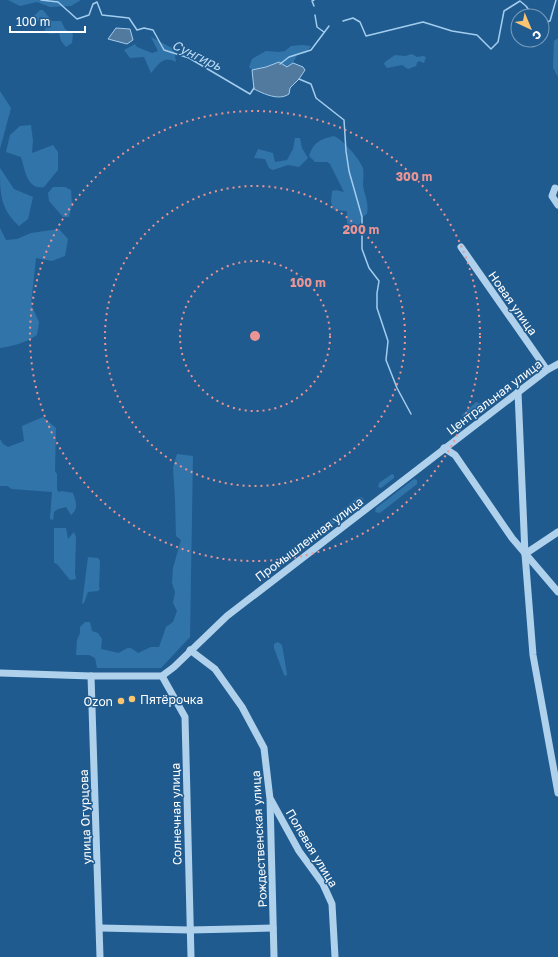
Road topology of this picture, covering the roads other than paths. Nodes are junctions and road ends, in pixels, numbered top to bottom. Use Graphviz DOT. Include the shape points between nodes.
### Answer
graph roads {
  1 [pos="555,188"];
  2 [pos="558,205"];
  3 [pos="461,247"];
  4 [pos="558,364"];
  5 [pos="547,370"];
  6 [pos="518,392"];
  7 [pos="444,448"];
  8 [pos="558,532"];
  9 [pos="525,554"];
  10 [pos="558,592"];
  11 [pos="190,650"];
  12 [pos="0,673"];
  13 [pos="91,676"];
  14 [pos="162,676"];
  15 [pos="558,793"];
  16 [pos="270,799"];
  17 [pos="100,928"];
  18 [pos="273,928"];
  19 [pos="190,930"];
  20 [pos="100,957"];
  21 [pos="191,957"];
  22 [pos="274,957"];
  23 [pos="335,957"];
  1 -- 2 [label="street" via="552,196"];
  3 -- 5 [label="street, Новая улица"];
  4 -- 5 [label="street, Центральная улица"];
  5 -- 6 [label="street, Центральная улица"];
  6 -- 7 [label="street, Центральная улица"];
  6 -- 9 [label="street"];
  7 -- 9 [label="street" via="455,455"];
  7 -- 11 [label="street, Промышленная улица" via="226,616"];
  8 -- 9 [label="street"];
  9 -- 10 [label="street"];
  9 -- 15 [label="street" via="532,655"];
  11 -- 14 [label="street, Промышленная улица" via="174,668"];
  11 -- 16 [label="street, Рождественская улица" via="215,669 242,708 264,748"];
  12 -- 13 [label="street"];
  13 -- 14 [label="street"];
  13 -- 17 [label="street, улица Огурцова"];
  14 -- 19 [label="street, Солнечная улица" via="185,717"];
  16 -- 18 [label="street, Рождественская улица"];
  16 -- 23 [label="street, Полевая улица" via="299,851 323,884 332,904"];
  17 -- 19 [label="street"];
  17 -- 20 [label="street, улица Огурцова"];
  18 -- 19 [label="street"];
  18 -- 22 [label="street, Рождественская улица"];
  19 -- 21 [label="street, Солнечная улица"];
}
